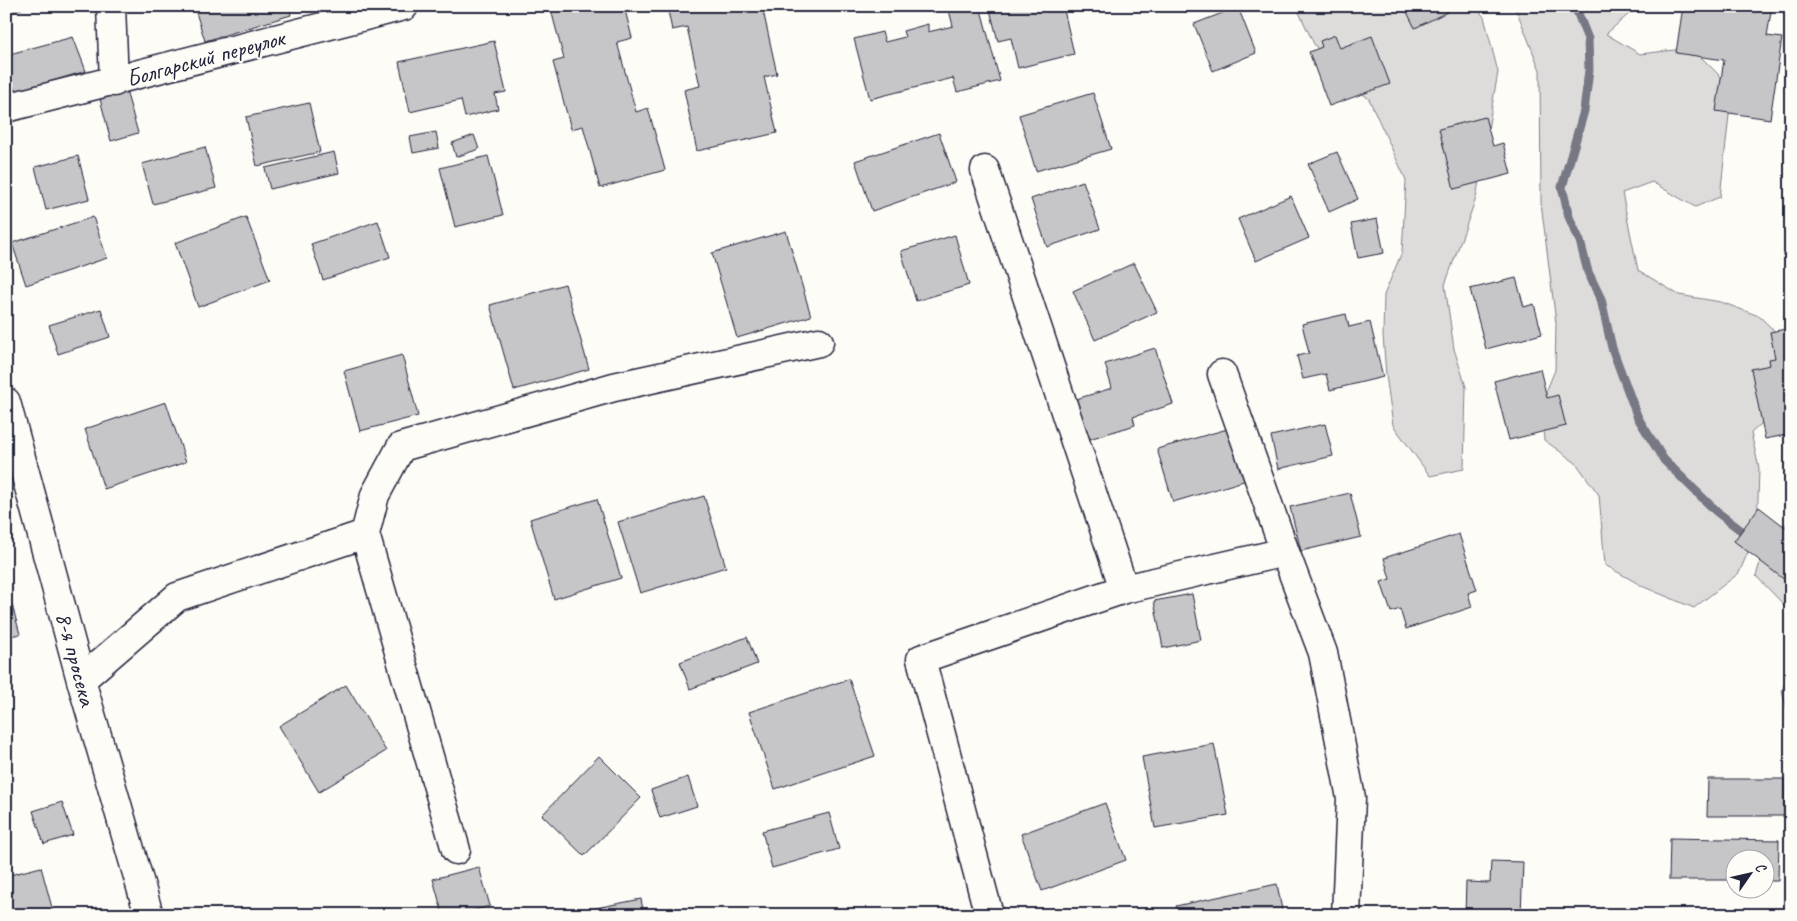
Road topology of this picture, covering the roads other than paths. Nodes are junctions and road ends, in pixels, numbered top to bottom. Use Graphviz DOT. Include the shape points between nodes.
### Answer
graph roads {
  1 [pos="112,6"];
  2 [pos="404,6"];
  3 [pos="114,82"];
  4 [pos="6,108"];
  5 [pos="985,170"];
  6 [pos="819,342"];
  7 [pos="1222,374"];
  8 [pos="6,402"];
  9 [pos="365,534"];
  10 [pos="1285,552"];
  11 [pos="1124,589"];
  12 [pos="82,680"];
  13 [pos="456,850"];
  14 [pos="149,915"];
  15 [pos="989,915"];
  16 [pos="1346,915"];
  1 -- 3 [label="street"];
  2 -- 3 [label="street, Болгарский переулок"];
  3 -- 4 [label="street, Болгарский переулок"];
  5 -- 11 [label="street"];
  6 -- 9 [label="street" via="614,387 401,447 375,495"];
  7 -- 10 [label="street"];
  8 -- 12 [label="street, 8-я просека"];
  9 -- 12 [label="street" via="177,597"];
  9 -- 13 [label="street"];
  10 -- 11 [label="street"];
  10 -- 16 [label="street" via="1322,653 1351,798"];
  11 -- 15 [label="street" via="921,659"];
  12 -- 14 [label="street, 8-я просека"];
}
